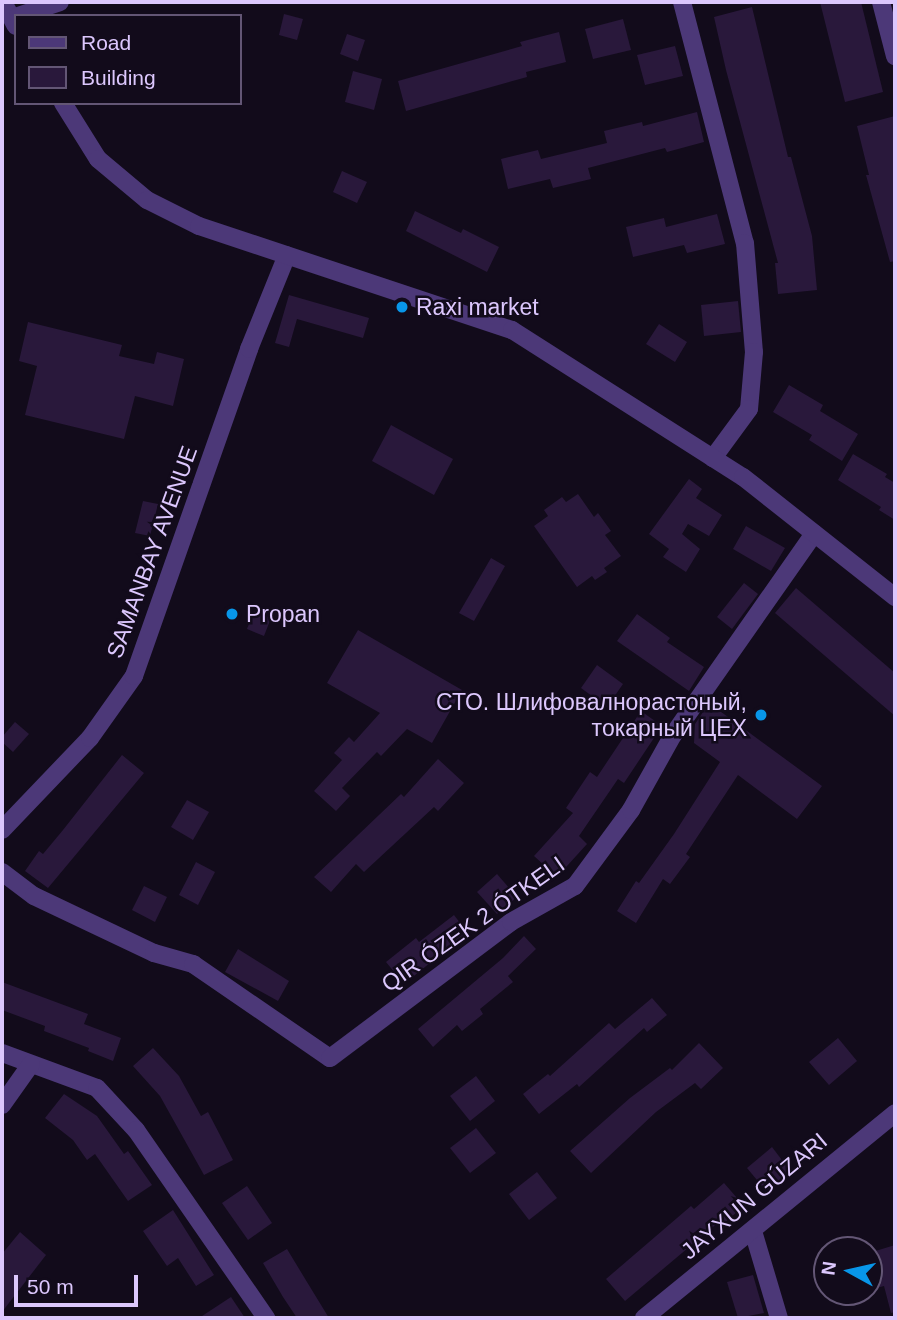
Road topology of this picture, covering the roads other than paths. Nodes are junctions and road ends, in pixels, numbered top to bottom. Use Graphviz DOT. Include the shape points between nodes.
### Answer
graph roads {
  1 [pos="60,2"];
  2 [pos="682,2"];
  3 [pos="881,2"];
  4 [pos="18,14"];
  5 [pos="895,56"];
  6 [pos="64,105"];
  7 [pos="287,255"];
  8 [pos="713,458"];
  9 [pos="814,534"];
  10 [pos="895,597"];
  11 [pos="2,830"];
  12 [pos="2,872"];
  13 [pos="2,1053"];
  14 [pos="31,1064"];
  15 [pos="2,1105"];
  16 [pos="895,1113"];
  17 [pos="752,1231"];
  18 [pos="266,1318"];
  19 [pos="644,1318"];
  20 [pos="779,1318"];
  1 -- 4 [label="street"];
  2 -- 8 [label="street" via="745,243 754,352 749,409"];
  3 -- 5 [label="street"];
  6 -- 7 [label="street" via="98,159 148,200 199,226"];
  7 -- 8 [label="street" via="512,330"];
  7 -- 11 [label="street, SAMANBAY AVENUE" via="248,349 134,676 90,738"];
  8 -- 9 [label="street"];
  9 -- 10 [label="street"];
  9 -- 12 [label="street" via="673,735 631,810 575,886 511,922 330,1058 193,964 130,942 34,895"];
  13 -- 14 [label="street"];
  14 -- 15 [label="street"];
  14 -- 18 [label="street" via="97,1088 136,1130"];
  16 -- 17 [label="street"];
  17 -- 19 [label="street"];
  17 -- 20 [label="street"];
}
